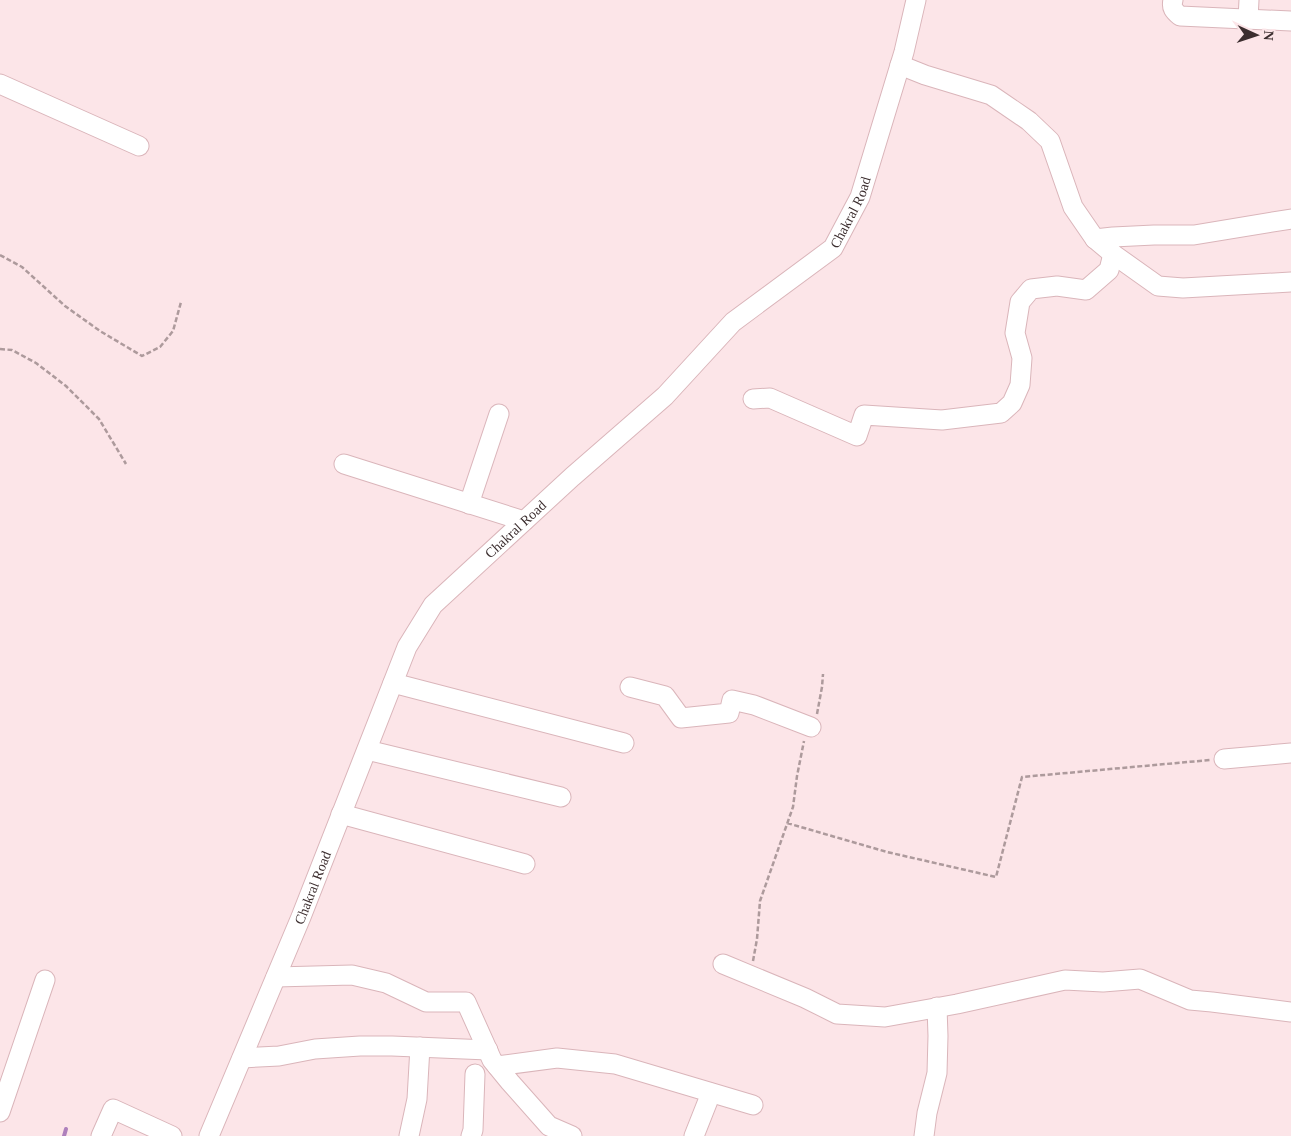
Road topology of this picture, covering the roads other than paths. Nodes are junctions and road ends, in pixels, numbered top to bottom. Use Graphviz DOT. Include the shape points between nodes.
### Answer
graph roads {
  1 [pos="916,0"];
  2 [pos="1173,0"];
  3 [pos="1249,0"];
  4 [pos="1248,19"];
  5 [pos="1291,21"];
  6 [pos="900,65"];
  7 [pos="0,84"];
  8 [pos="139,146"];
  9 [pos="1291,219"];
  10 [pos="1095,239"];
  11 [pos="1113,254"];
  12 [pos="1291,282"];
  13 [pos="753,399"];
  14 [pos="499,414"];
  15 [pos="344,464"];
  16 [pos="469,504"];
  17 [pos="524,521"];
  18 [pos="393,683"];
  19 [pos="630,687"];
  20 [pos="811,727"];
  21 [pos="624,743"];
  22 [pos="367,750"];
  23 [pos="1291,753"];
  24 [pos="1224,759"];
  25 [pos="561,797"];
  26 [pos="341,814"];
  27 [pos="525,864"];
  28 [pos="723,964"];
  29 [pos="276,977"];
  30 [pos="45,980"];
  31 [pos="937,1007"];
  32 [pos="1291,1012"];
  33 [pos="420,1047"];
  34 [pos="242,1058"];
  35 [pos="492,1058"];
  36 [pos="475,1074"];
  37 [pos="5,1082"];
  38 [pos="711,1093"];
  39 [pos="753,1106"];
  40 [pos="0,1112"];
  41 [pos="101,1136"];
  42 [pos="172,1136"];
  43 [pos="209,1136"];
  44 [pos="409,1136"];
  45 [pos="471,1136"];
  46 [pos="572,1136"];
  47 [pos="694,1136"];
  48 [pos="924,1136"];
  1 -- 6 [label="street, Chakral Road"];
  2 -- 4 [label="street" via="1174,11 1180,16"];
  3 -- 4 [label="street"];
  4 -- 5 [label="street"];
  6 -- 10 [label="street" via="925,76 991,95 1028,121 1050,141 1073,207"];
  6 -- 17 [label="street, Chakral Road" via="860,197 833,248 733,322 665,396"];
  7 -- 8 [label="street"];
  9 -- 10 [label="street" via="1194,236"];
  10 -- 11 [label="street"];
  11 -- 12 [label="street" via="1158,286 1183,288"];
  11 -- 13 [label="street" via="1109,270 1086,290 1057,286 1031,289 1020,302 1016,333 1022,358 1020,385 1012,403 1001,413 942,420 864,414 857,436 770,398"];
  14 -- 16 [label="street"];
  15 -- 16 [label="street"];
  16 -- 17 [label="street"];
  17 -- 18 [label="street, Chakral Road" via="433,605 407,648"];
  18 -- 21 [label="street"];
  18 -- 22 [label="street, Chakral Road"];
  19 -- 20 [label="street" via="665,696 681,718 729,713 732,700"];
  22 -- 25 [label="street"];
  22 -- 26 [label="street, Chakral Road"];
  23 -- 24 [label="street"];
  26 -- 27 [label="street"];
  26 -- 29 [label="street, Chakral Road"];
  28 -- 31 [label="street" via="838,1014 885,1017"];
  29 -- 34 [label="street, Chakral Road"];
  29 -- 35 [label="street" via="352,975 386,983 426,1002 466,1002"];
  30 -- 37 [label="street"];
  31 -- 32 [label="street" via="1065,980 1103,982 1140,979 1190,1000"];
  31 -- 48 [label="street" via="937,1073"];
  33 -- 34 [label="street" via="360,1046"];
  33 -- 35 [label="street"];
  33 -- 44 [label="street" via="417,1099"];
  34 -- 43 [label="street, Chakral Road"];
  35 -- 38 [label="street" via="557,1058 615,1064"];
  35 -- 46 [label="street" via="549,1126"];
  36 -- 45 [label="street"];
  37 -- 40 [label="street"];
  38 -- 39 [label="street"];
  38 -- 47 [label="street"];
  41 -- 42 [label="street" via="113,1109"];
}
